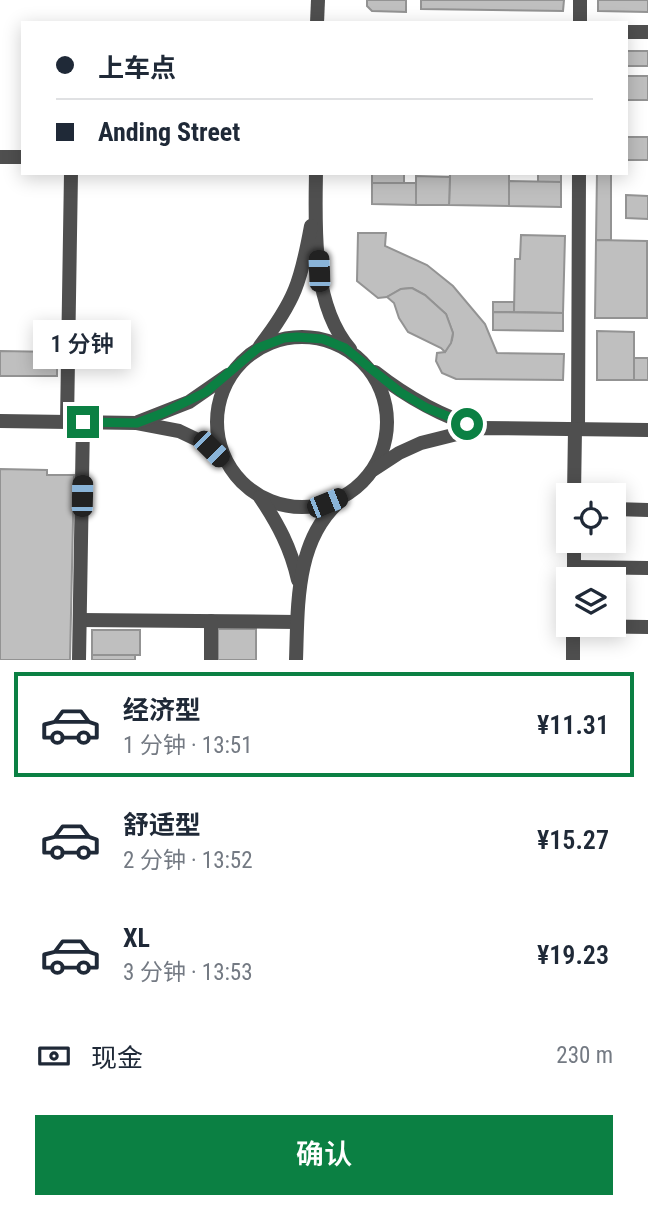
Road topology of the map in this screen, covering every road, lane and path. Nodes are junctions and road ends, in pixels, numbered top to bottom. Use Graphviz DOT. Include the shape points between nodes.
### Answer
graph roads {
  1 [pos="318,0"];
  2 [pos="580,0"];
  3 [pos="317,21"];
  4 [pos="580,21"];
  5 [pos="628,32"];
  6 [pos="648,32"];
  7 [pos="0,157"];
  8 [pos="21,157"];
  9 [pos="71,175"];
  10 [pos="579,175"];
  11 [pos="315,180"];
  12 [pos="258,348"];
  13 [pos="360,359"];
  14 [pos="232,372"];
  15 [pos="0,421"];
  16 [pos="68,422"];
  17 [pos="83,422"];
  18 [pos="137,423"];
  19 [pos="481,428"];
  20 [pos="577,429"];
  21 [pos="648,430"];
  22 [pos="228,466"];
  23 [pos="372,471"];
  24 [pos="575,483"];
  25 [pos="352,491"];
  26 [pos="258,496"];
  27 [pos="626,509"];
  28 [pos="648,510"];
  29 [pos="648,568"];
  30 [pos="626,569"];
  31 [pos="299,584"];
  32 [pos="80,620"];
  33 [pos="211,621"];
  34 [pos="297,622"];
  35 [pos="626,626"];
  36 [pos="648,627"];
  37 [pos="573,637"];
  38 [pos="79,660"];
  39 [pos="211,660"];
  40 [pos="296,660"];
  41 [pos="573,660"];
  1 -- 3 [label="street"];
  2 -- 4 [label="street"];
  5 -- 6 [label="street"];
  7 -- 8 [label="street"];
  9 -- 16 [label="street"];
  10 -- 20 [label="street"];
  11 -- 12 [label="street" via="302,274 286,312"];
  11 -- 13 [label="street" via="323,298 342,340"];
  12 -- 13 [label="street" via="284,338 310,337 335,343"];
  12 -- 14 [label="street"];
  13 -- 19 [label="street" via="427,408"];
  13 -- 23 [label="street" via="378,383 386,406 384,446"];
  14 -- 18 [label="street" via="189,402"];
  14 -- 22 [label="street" via="216,413 218,441"];
  15 -- 16 [label="street"];
  16 -- 17 [label="street"];
  17 -- 18 [label="street"];
  17 -- 32 [label="street"];
  18 -- 22 [label="street" via="179,431 211,449"];
  19 -- 20 [label="street"];
  19 -- 23 [label="street" via="421,443"];
  20 -- 21 [label="street"];
  20 -- 24 [label="street"];
  22 -- 26 [label="street"];
  23 -- 25 [label="street"];
  25 -- 26 [label="street" via="327,503 299,507"];
  25 -- 31 [label="street" via="329,510"];
  26 -- 31 [label="street" via="278,523"];
  27 -- 28 [label="street"];
  29 -- 30 [label="street"];
  31 -- 34 [label="street"];
  32 -- 33 [label="street"];
  32 -- 38 [label="street"];
  33 -- 34 [label="street"];
  33 -- 39 [label="street"];
  34 -- 40 [label="street"];
  35 -- 36 [label="street"];
  37 -- 41 [label="street"];
}
